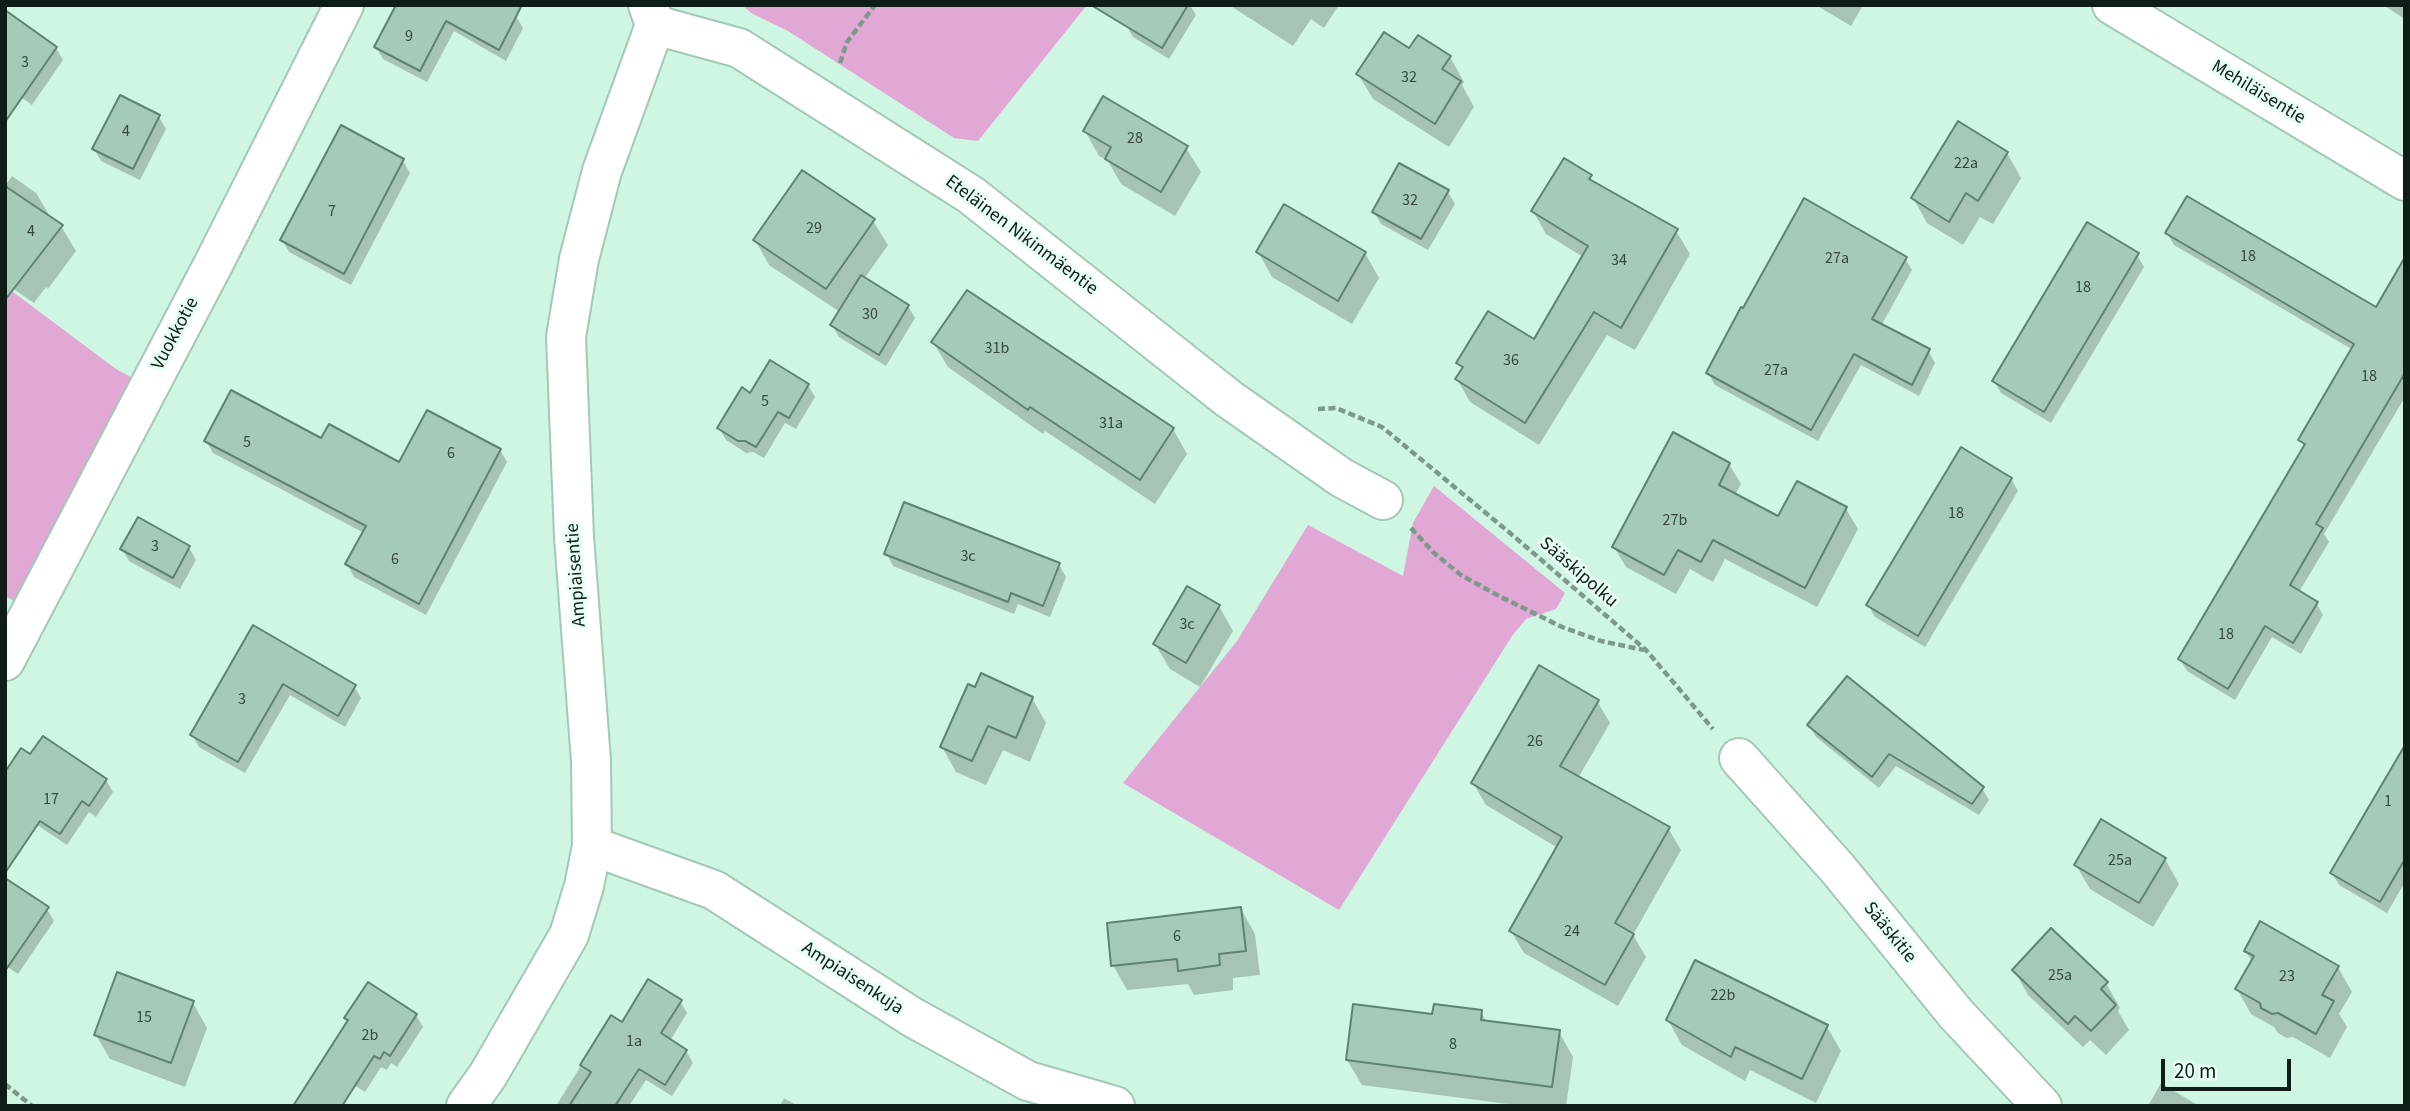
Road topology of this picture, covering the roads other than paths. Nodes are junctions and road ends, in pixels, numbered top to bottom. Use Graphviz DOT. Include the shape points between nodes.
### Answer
graph roads {
  1 [pos="344,5"];
  2 [pos="2112,5"];
  3 [pos="651,15"];
  4 [pos="2405,181"];
  5 [pos="1383,500"];
  6 [pos="5,661"];
  7 [pos="1739,758"];
  8 [pos="592,846"];
  9 [pos="466,1106"];
  10 [pos="1115,1106"];
  11 [pos="2042,1106"];
  1 -- 6 [label="street, Vuokkotie"];
  2 -- 4 [label="street, Mehiläisentie"];
  3 -- 5 [label="street, Eteläinen Nikinmäentie" via="739,48 971,195 1240,407 1342,478"];
  3 -- 8 [label="street, Ampiaisentie" via="602,171 579,259 566,337"];
  7 -- 11 [label="street, Sääskitie" via="1838,869 1956,1014"];
  8 -- 9 [label="street, Ampiaisentie" via="569,935"];
  8 -- 10 [label="street, Ampiaisenkuja" via="714,890 912,1017 1028,1081"];
}
